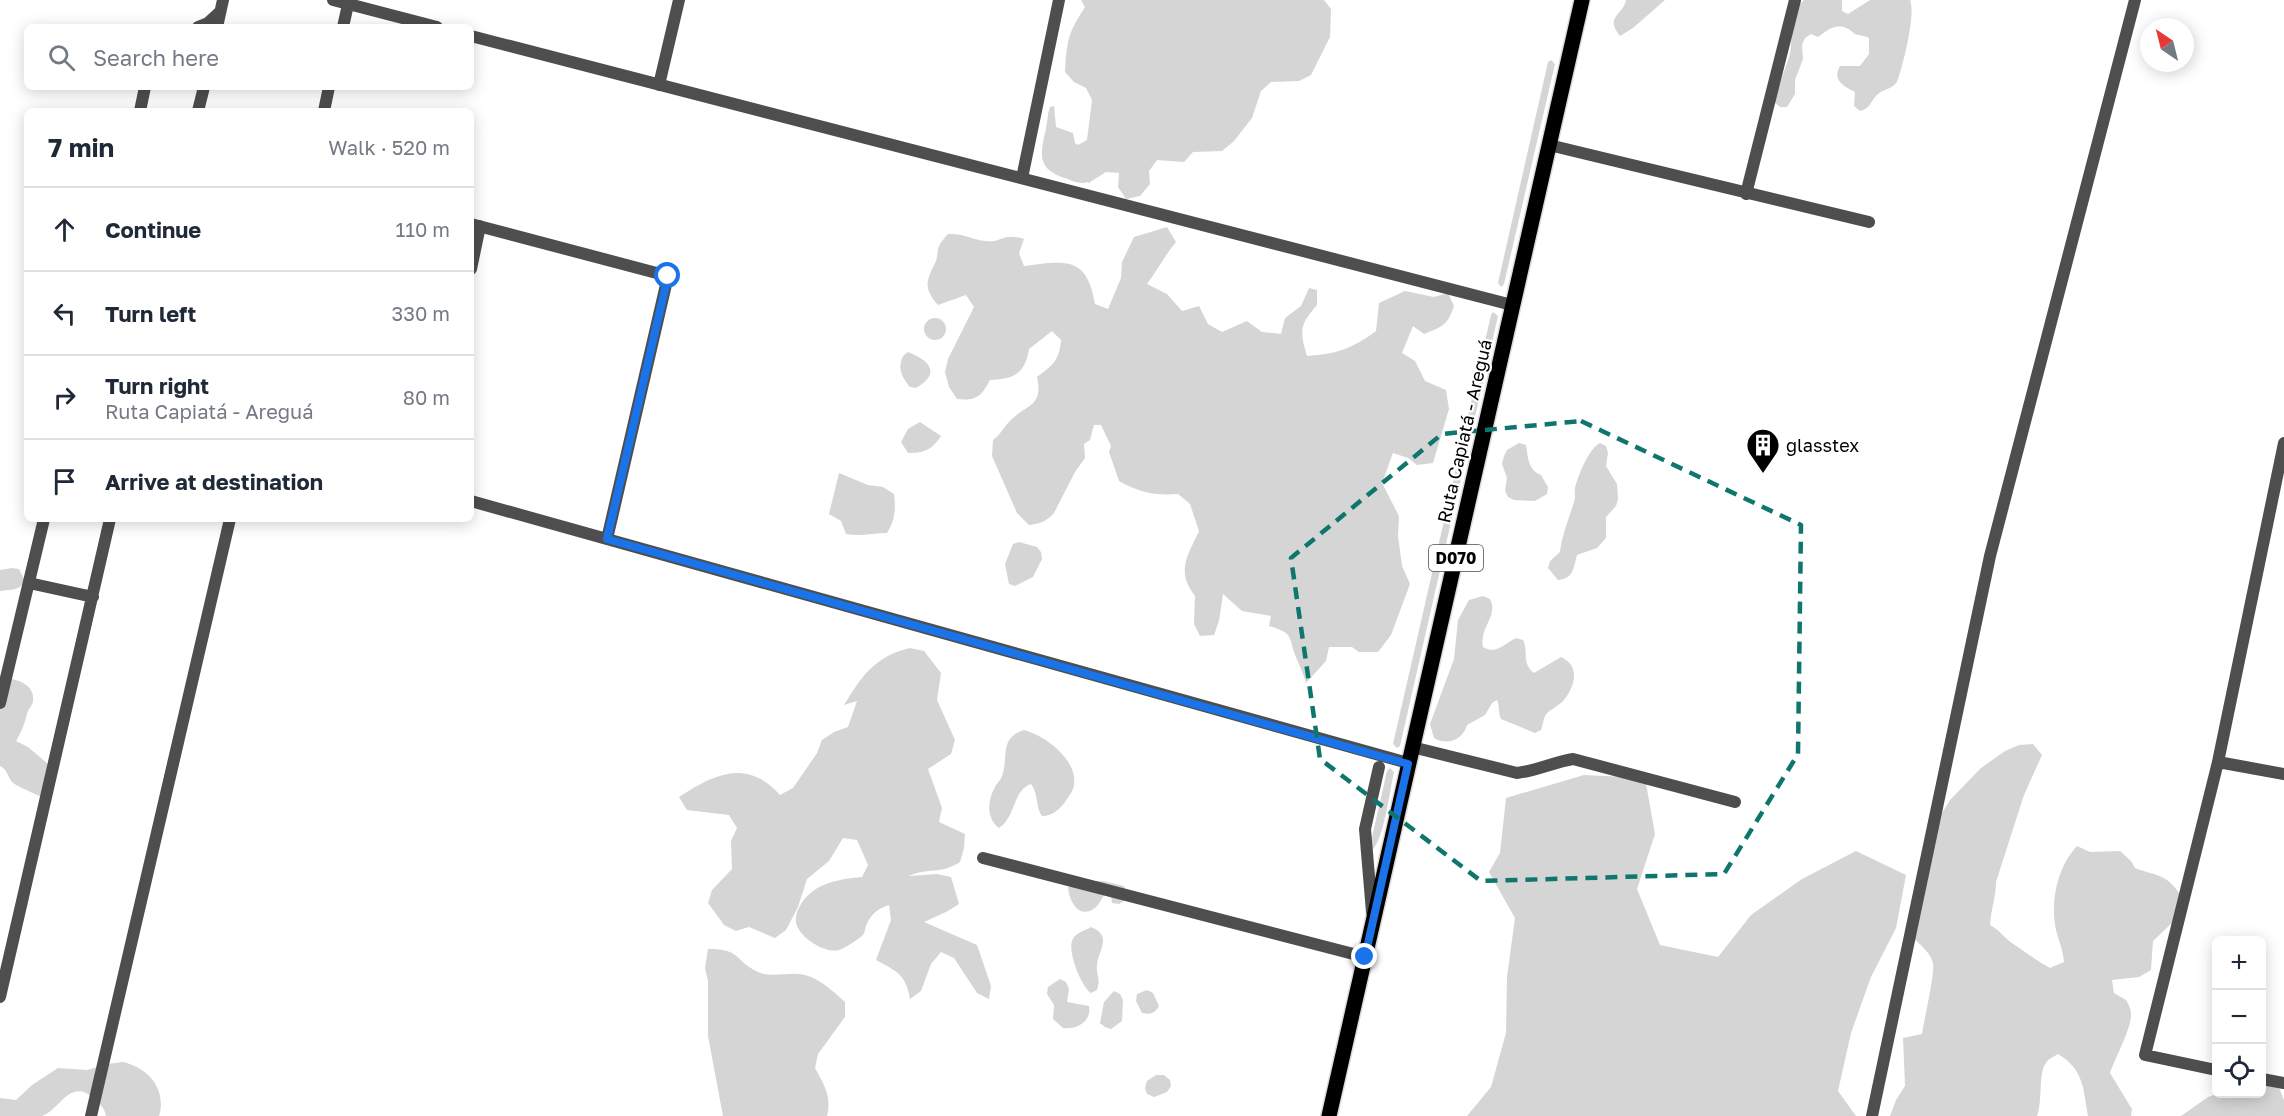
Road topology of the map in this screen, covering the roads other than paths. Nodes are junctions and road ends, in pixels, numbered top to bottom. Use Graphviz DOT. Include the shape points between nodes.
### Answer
graph roads {
  1 [pos="333,0"];
  2 [pos="679,0"];
  3 [pos="1059,0"];
  4 [pos="1582,0"];
  5 [pos="1795,0"];
  6 [pos="2135,0"];
  7 [pos="349,2"];
  8 [pos="222,6"];
  9 [pos="206,24"];
  10 [pos="218,24"];
  11 [pos="344,24"];
  12 [pos="426,24"];
  13 [pos="474,37"];
  14 [pos="659,85"];
  15 [pos="144,90"];
  16 [pos="203,90"];
  17 [pos="328,90"];
  18 [pos="141,108"];
  19 [pos="199,108"];
  20 [pos="325,108"];
  21 [pos="1549,145"];
  22 [pos="1022,178"];
  23 [pos="1746,194"];
  24 [pos="1869,222"];
  25 [pos="476,225"];
  26 [pos="474,242"];
  27 [pos="1512,305"];
  28 [pos="2284,443"];
  29 [pos="474,502"];
  30 [pos="43,522"];
  31 [pos="109,522"];
  32 [pos="229,522"];
  33 [pos="607,539"];
  34 [pos="29,583"];
  35 [pos="93,597"];
  36 [pos="0,703"];
  37 [pos="1412,747"];
  38 [pos="2218,762"];
  39 [pos="1408,764"];
  40 [pos="1379,767"];
  41 [pos="2284,774"];
  42 [pos="1735,802"];
  43 [pos="983,858"];
  44 [pos="1373,920"];
  45 [pos="1365,957"];
  46 [pos="0,997"];
  47 [pos="2212,1069"];
  48 [pos="2266,1080"];
  49 [pos="2284,1083"];
  50 [pos="91,1116"];
  51 [pos="1329,1116"];
  52 [pos="1872,1116"];
  1 -- 7 [label="street"];
  2 -- 14 [label="street"];
  3 -- 22 [label="street"];
  4 -- 21 [label="main road, Ruta Capiatá - Areguá / D070"];
  5 -- 23 [label="street"];
  6 -- 52 [label="street" via="1990,556"];
  7 -- 11 [label="street"];
  7 -- 12 [label="street"];
  8 -- 9 [label="street"];
  8 -- 10 [label="street"];
  13 -- 14 [label="street"];
  14 -- 22 [label="street"];
  15 -- 18 [label="street"];
  16 -- 19 [label="street"];
  17 -- 20 [label="street"];
  21 -- 23 [label="street"];
  21 -- 27 [label="main road, Ruta Capiatá - Areguá / D070"];
  22 -- 27 [label="street"];
  23 -- 24 [label="street"];
  25 -- 26 [label="street"];
  25 -- 33 [label="street" via="668,276"];
  27 -- 37 [label="main road, Ruta Capiatá - Areguá / D070"];
  28 -- 38 [label="street"];
  29 -- 33 [label="street"];
  30 -- 34 [label="street"];
  31 -- 35 [label="street"];
  32 -- 50 [label="street"];
  33 -- 39 [label="street"];
  34 -- 35 [label="street"];
  34 -- 36 [label="street"];
  35 -- 46 [label="street"];
  37 -- 39 [label="main road, Ruta Capiatá - Areguá / D070"];
  37 -- 42 [label="street" via="1517,773 1573,759"];
  38 -- 41 [label="street"];
  38 -- 47 [label="street" via="2145,1055"];
  39 -- 44 [label="main road, Ruta Capiatá - Areguá / D070"];
  40 -- 44 [label="street" via="1365,829"];
  43 -- 45 [label="street"];
  44 -- 45 [label="main road, Ruta Capiatá - Areguá / D070"];
  45 -- 51 [label="main road, Ruta Capiatá - Areguá / D070"];
  48 -- 49 [label="street"];
}
